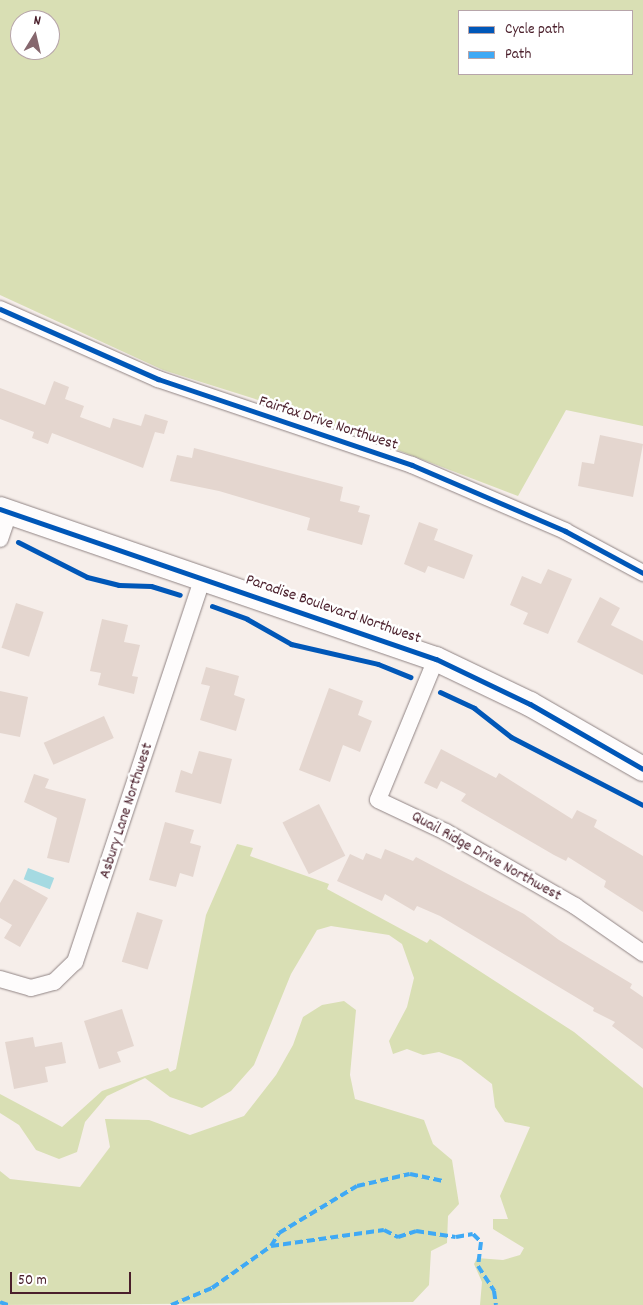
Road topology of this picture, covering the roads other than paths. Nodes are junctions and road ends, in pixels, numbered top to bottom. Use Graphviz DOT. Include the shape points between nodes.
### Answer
graph roads {
  1 [pos="0,309"];
  2 [pos="5,511"];
  3 [pos="0,540"];
  4 [pos="643,573"];
  5 [pos="203,578"];
  6 [pos="436,659"];
  7 [pos="643,769"];
  8 [pos="643,954"];
  9 [pos="0,979"];
  1 -- 4 [label="street, Fairfax Drive Northwest" via="158,379 412,465 565,531"];
  2 -- 3 [label="street"];
  2 -- 5 [label="street, Paradise Boulevard Northwest"];
  5 -- 6 [label="street, Paradise Boulevard Northwest"];
  5 -- 9 [label="street, Asbury Lane Northwest" via="75,962 54,982 31,988"];
  6 -- 7 [label="street, Paradise Boulevard Northwest" via="530,704"];
  6 -- 8 [label="street, Quail Ridge Drive Northwest" via="378,800 446,832 575,906"];
}
